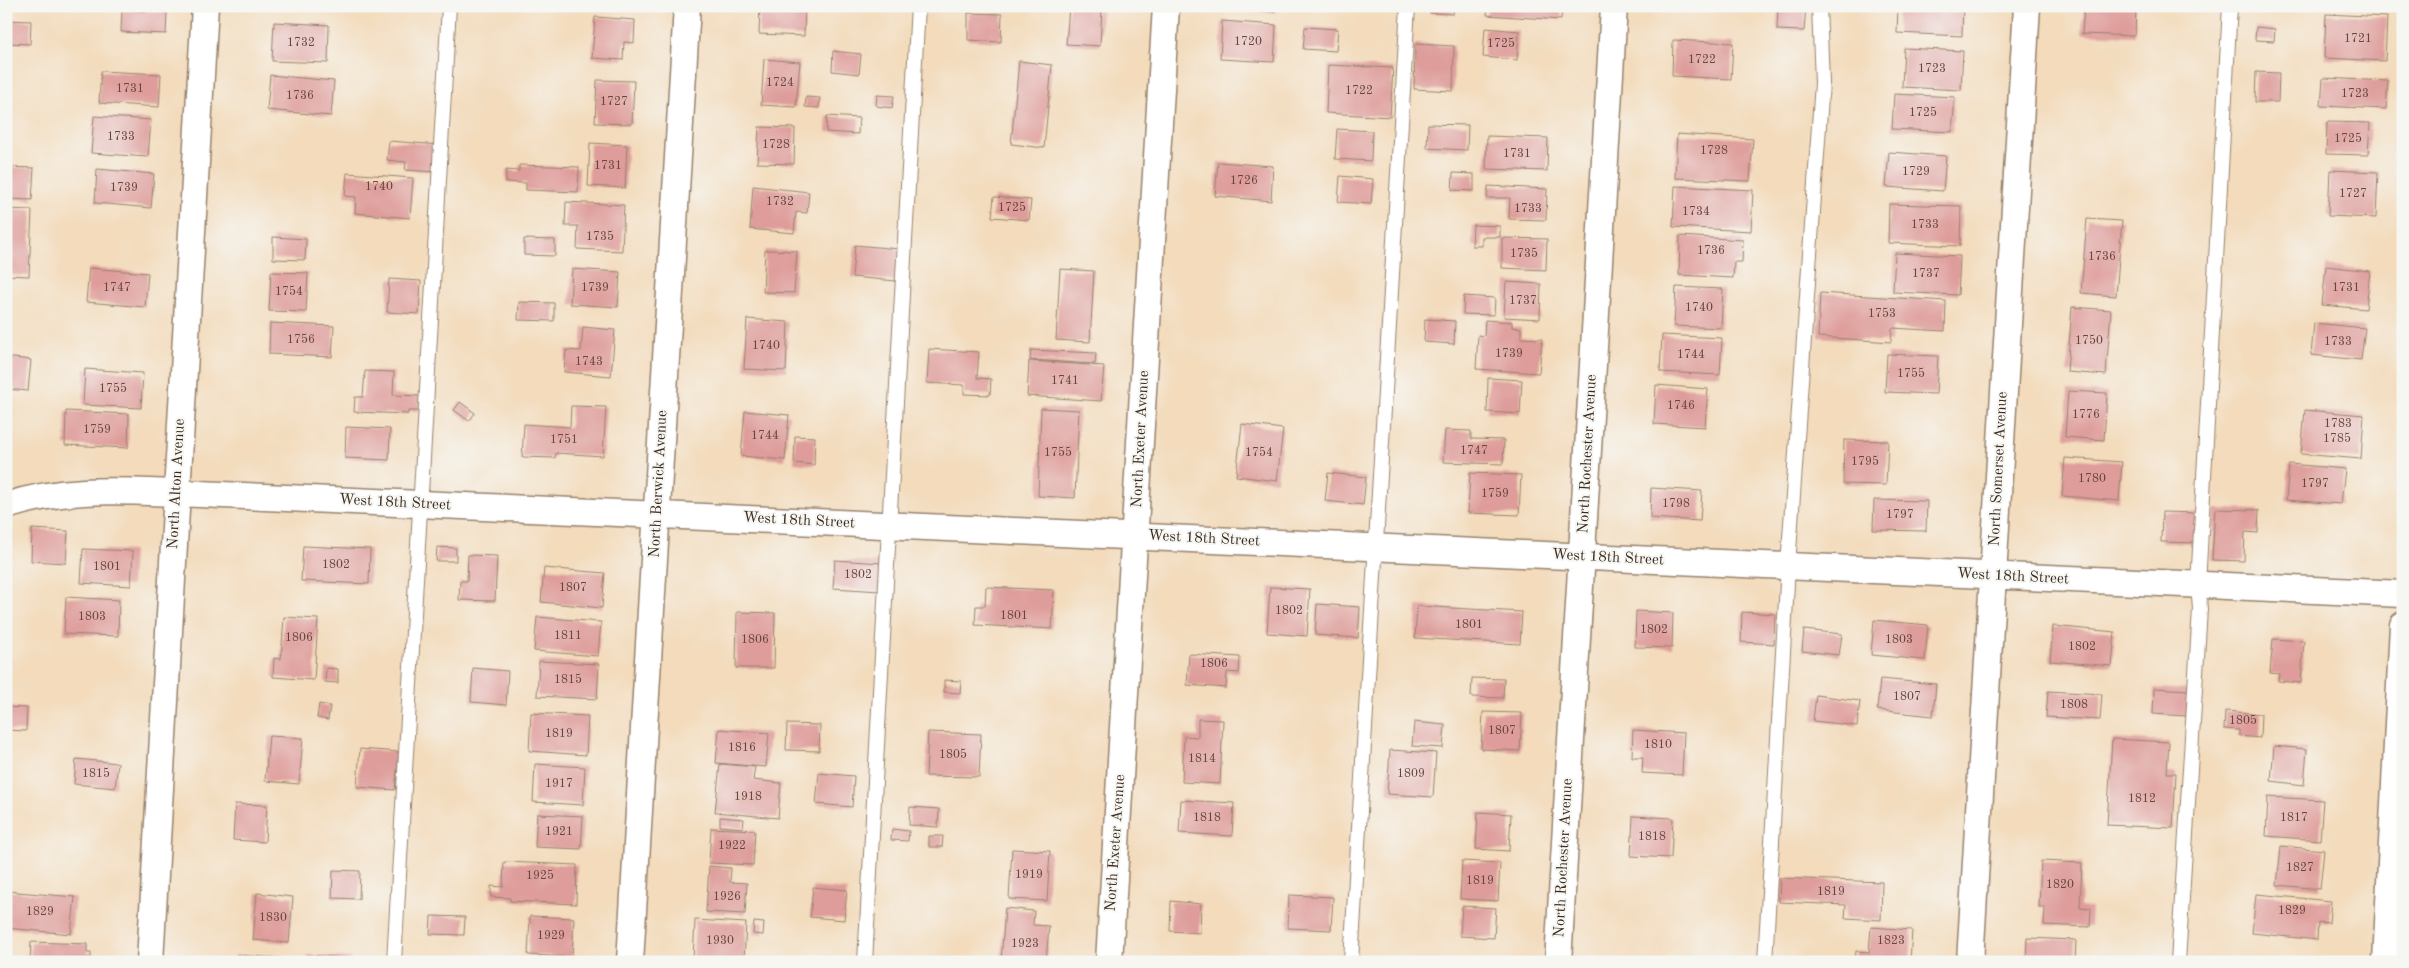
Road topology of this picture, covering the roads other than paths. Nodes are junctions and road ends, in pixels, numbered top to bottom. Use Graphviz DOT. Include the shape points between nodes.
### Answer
graph roads {
  1 [pos="205,6"];
  2 [pos="449,6"];
  3 [pos="687,6"];
  4 [pos="918,6"];
  5 [pos="1166,6"];
  6 [pos="1408,6"];
  7 [pos="1614,6"];
  8 [pos="1819,6"];
  9 [pos="2027,6"];
  10 [pos="2230,6"];
  11 [pos="177,493"];
  12 [pos="421,504"];
  13 [pos="6,506"];
  14 [pos="657,514"];
  15 [pos="891,525"];
  16 [pos="1135,536"];
  17 [pos="1376,547"];
  18 [pos="1582,556"];
  19 [pos="1788,566"];
  20 [pos="1993,576"];
  21 [pos="2198,585"];
  22 [pos="2403,594"];
  23 [pos="2403,624"];
  24 [pos="150,962"];
  25 [pos="394,962"];
  26 [pos="630,962"];
  27 [pos="865,962"];
  28 [pos="1109,962"];
  29 [pos="1351,962"];
  30 [pos="1558,962"];
  31 [pos="1765,962"];
  32 [pos="1970,962"];
  33 [pos="2178,962"];
  34 [pos="2386,962"];
  1 -- 11 [label="street, North Alton Avenue"];
  2 -- 12 [label="lane"];
  3 -- 14 [label="street, North Berwick Avenue"];
  4 -- 15 [label="lane"];
  5 -- 16 [label="street, North Exeter Avenue"];
  6 -- 17 [label="lane"];
  7 -- 18 [label="street, North Rochester Avenue"];
  8 -- 19 [label="lane" via="1822,83"];
  9 -- 20 [label="street, North Somerset Avenue"];
  10 -- 21 [label="lane"];
  11 -- 12 [label="street, West 18th Street"];
  11 -- 13 [label="street, West 18th Street" via="72,492"];
  11 -- 24 [label="street, North Alton Avenue"];
  12 -- 14 [label="street, West 18th Street"];
  12 -- 25 [label="lane"];
  14 -- 15 [label="street, West 18th Street"];
  14 -- 26 [label="street, North Berwick Avenue"];
  15 -- 16 [label="street, West 18th Street"];
  15 -- 27 [label="lane"];
  16 -- 17 [label="street, West 18th Street"];
  16 -- 28 [label="street, North Exeter Avenue"];
  17 -- 18 [label="street, West 18th Street"];
  17 -- 29 [label="lane"];
  18 -- 19 [label="street, West 18th Street"];
  18 -- 30 [label="street, North Rochester Avenue"];
  19 -- 20 [label="street, West 18th Street"];
  19 -- 31 [label="lane"];
  20 -- 21 [label="street, West 18th Street"];
  20 -- 32 [label="street, North Somerset Avenue"];
  21 -- 22 [label="street, West 18th Street"];
  21 -- 33 [label="lane" via="2200,609"];
  23 -- 34 [label="street"];
}
